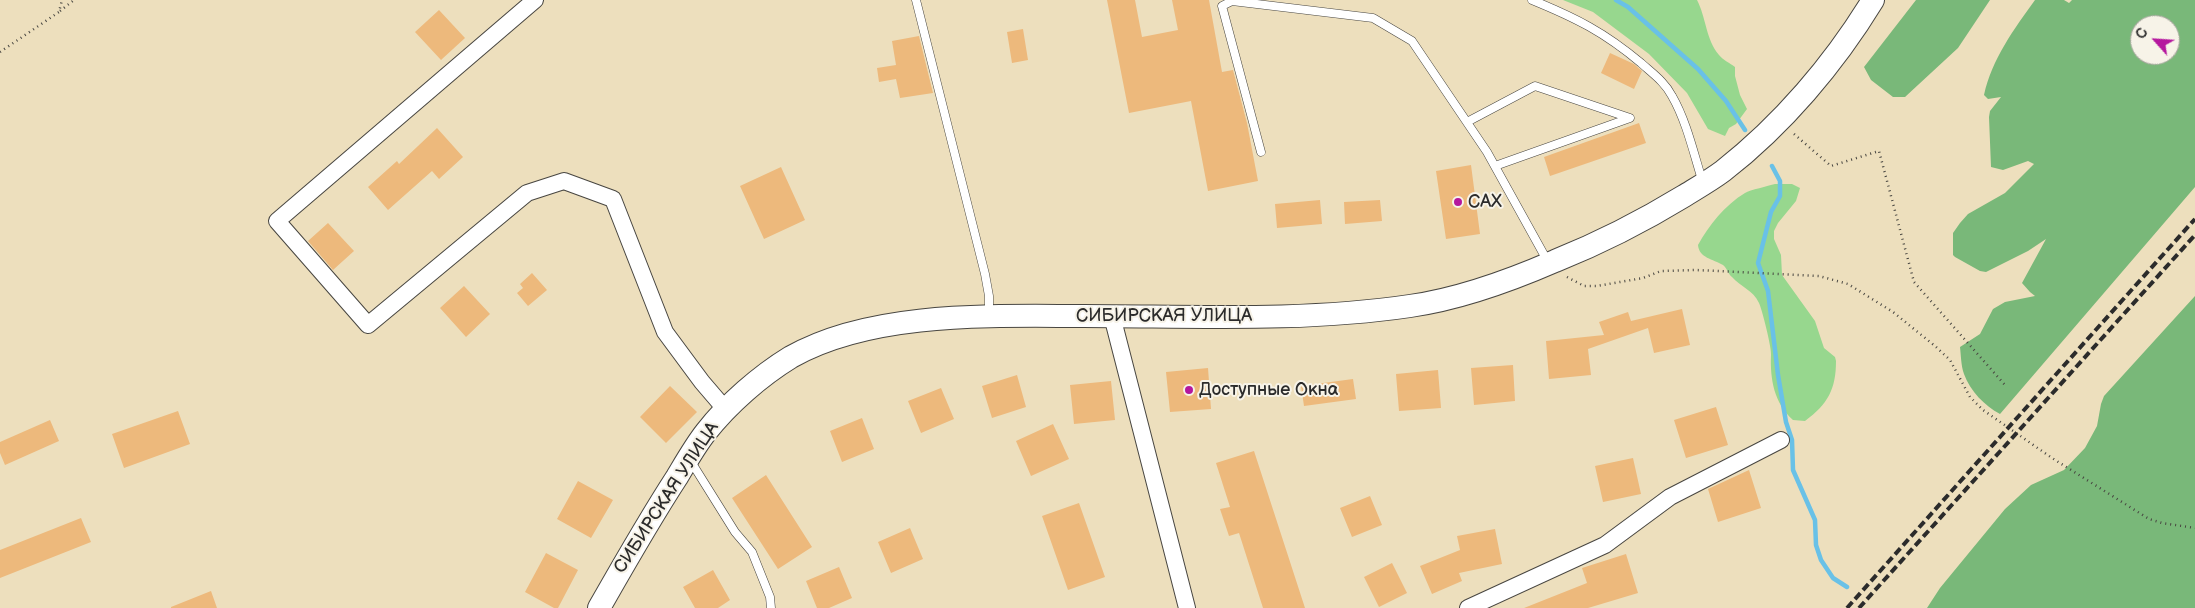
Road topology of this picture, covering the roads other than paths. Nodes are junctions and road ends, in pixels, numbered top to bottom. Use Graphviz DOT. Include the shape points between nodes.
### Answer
graph roads {
  1 [pos="535,0"];
  2 [pos="916,0"];
  3 [pos="1532,0"];
  4 [pos="1873,0"];
  5 [pos="1467,122"];
  6 [pos="1261,152"];
  7 [pos="1495,166"];
  8 [pos="1703,184"];
  9 [pos="1549,264"];
  10 [pos="989,316"];
  11 [pos="1112,316"];
  12 [pos="726,410"];
  13 [pos="1781,440"];
  14 [pos="689,458"];
  15 [pos="599,608"];
  16 [pos="771,608"];
  17 [pos="1187,608"];
  18 [pos="1468,608"];
  1 -- 12 [label="street" via="277,221 368,325 527,193 564,181 613,199 665,332"];
  2 -- 10 [label="lane" via="990,296"];
  3 -- 8 [label="lane" via="1576,18 1608,37 1661,81 1679,110"];
  4 -- 8 [label="street, СИБИРСКАЯ УЛИЦА" via="1833,58 1779,121 1722,172"];
  5 -- 6 [label="lane" via="1412,41 1373,18 1232,1 1222,6"];
  5 -- 7 [label="lane"];
  5 -- 7 [label="lane" via="1535,86 1630,118"];
  7 -- 9 [label="lane"];
  8 -- 9 [label="street, СИБИРСКАЯ УЛИЦА" via="1648,218"];
  9 -- 11 [label="street, СИБИРСКАЯ УЛИЦА" via="1472,291 1414,305 1349,314"];
  10 -- 11 [label="street, СИБИРСКАЯ УЛИЦА"];
  10 -- 12 [label="street, СИБИРСКАЯ УЛИЦА" via="893,324 842,336 792,357"];
  11 -- 17 [label="street"];
  12 -- 14 [label="street, СИБИРСКАЯ УЛИЦА" via="705,433"];
  13 -- 18 [label="street" via="1670,497 1605,545"];
  14 -- 15 [label="street, СИБИРСКАЯ УЛИЦА" via="647,523"];
  14 -- 16 [label="lane" via="735,532 752,552 770,597"];
}
